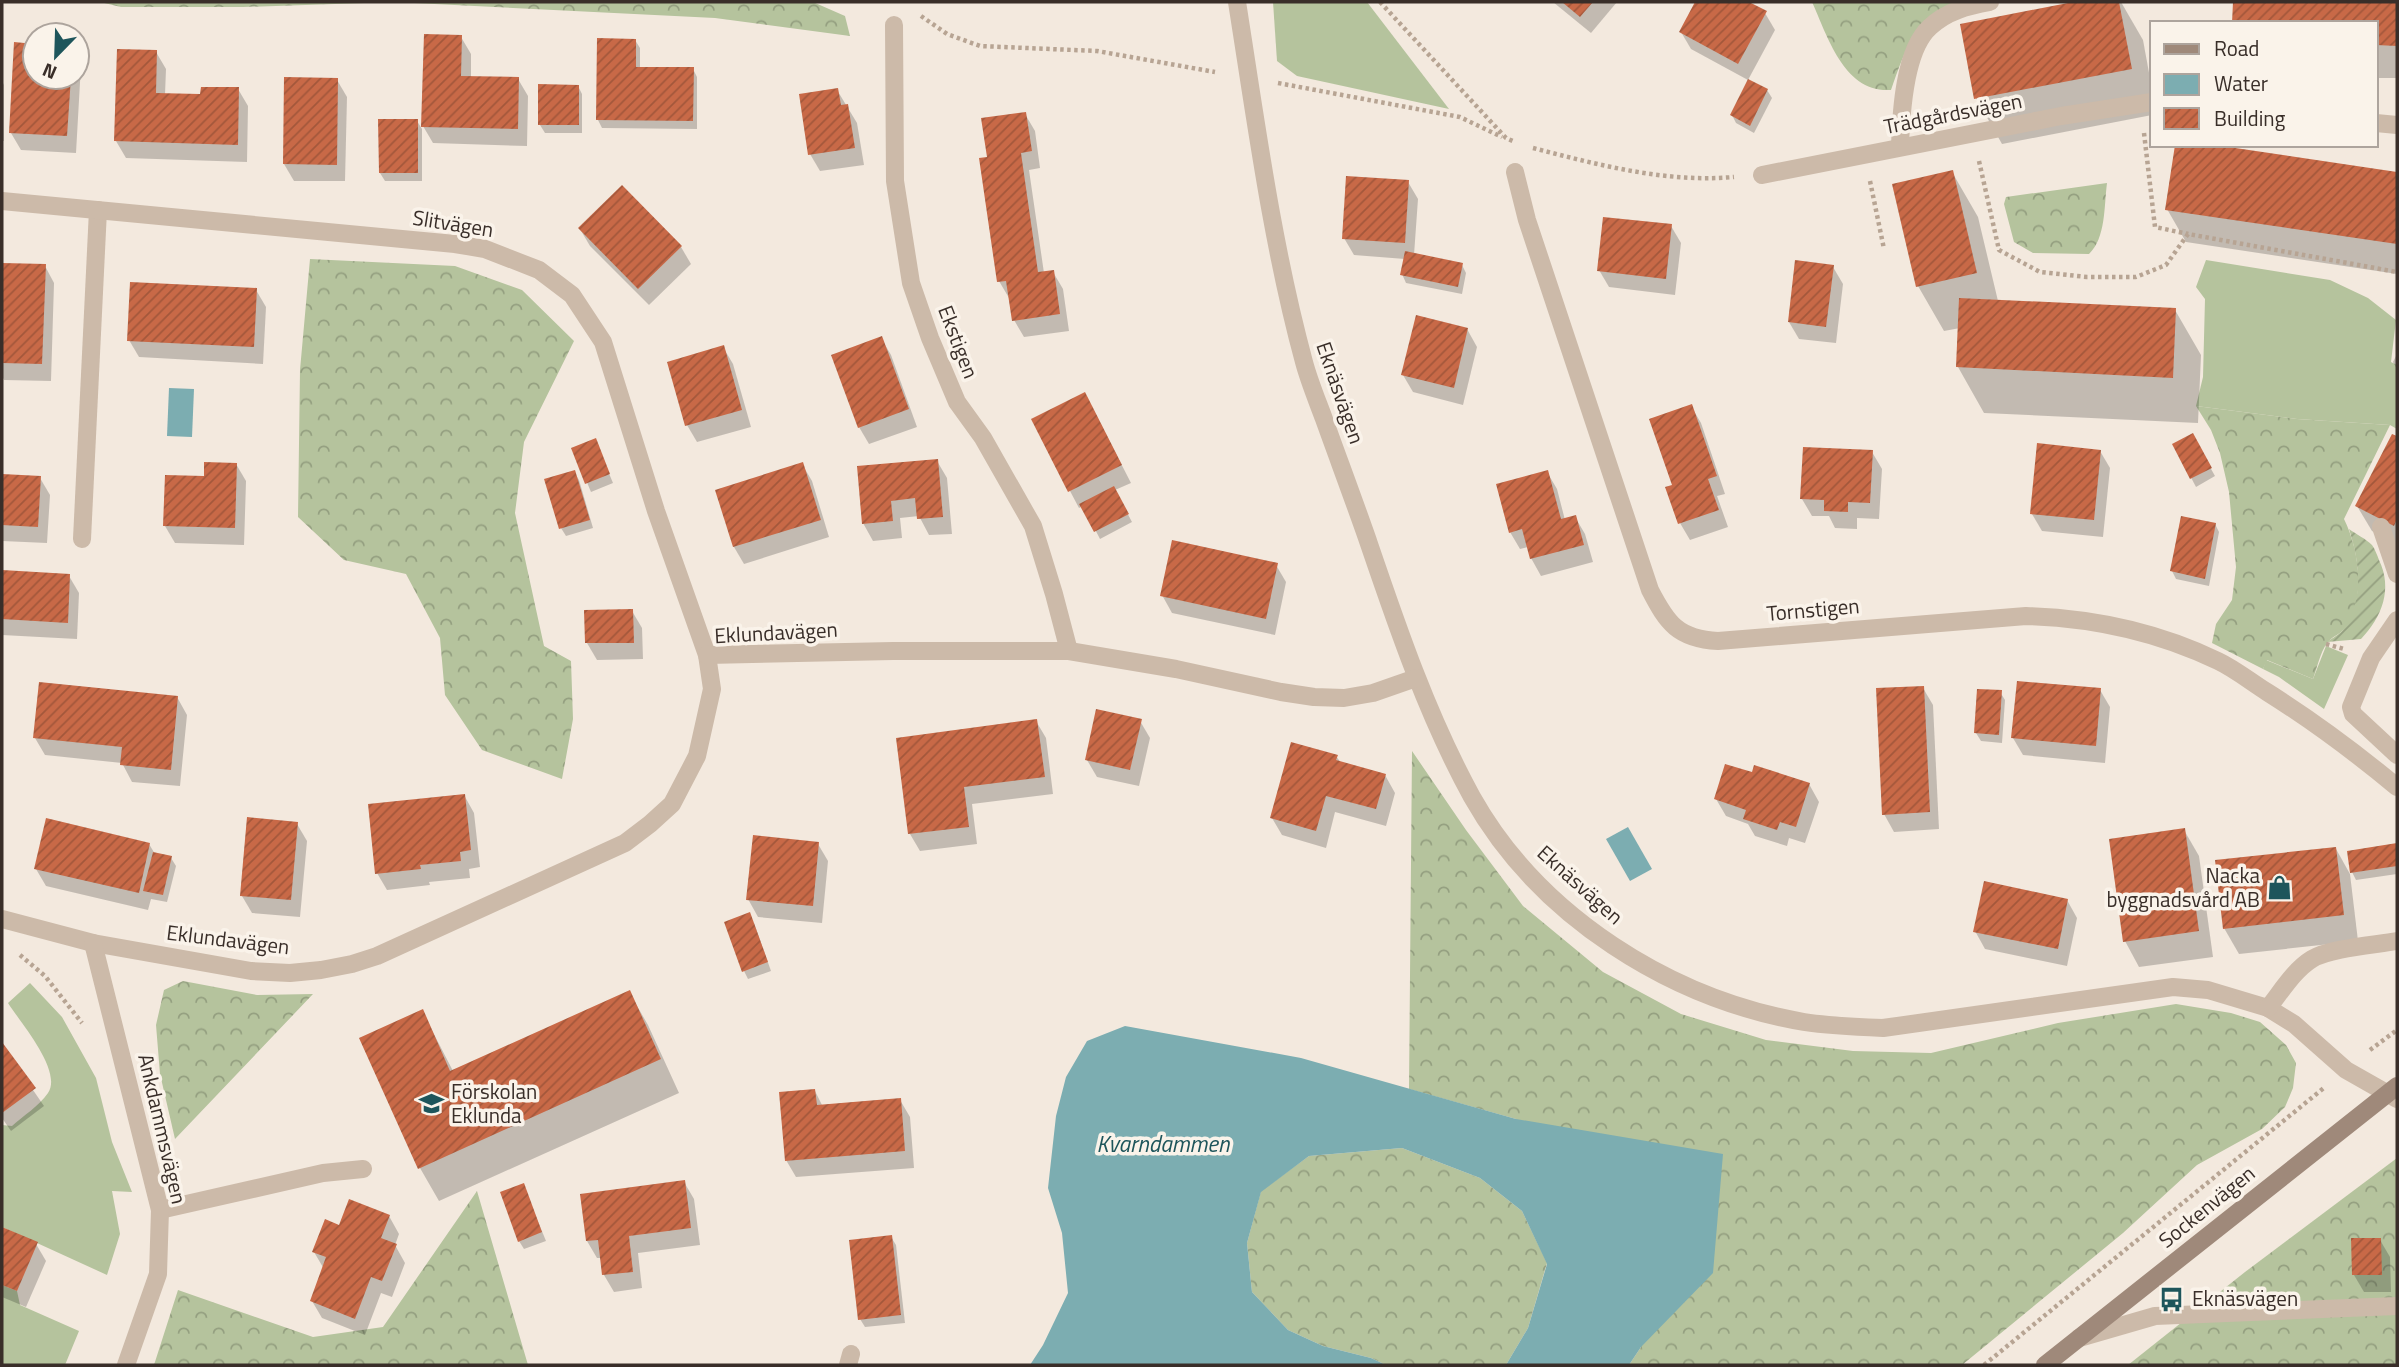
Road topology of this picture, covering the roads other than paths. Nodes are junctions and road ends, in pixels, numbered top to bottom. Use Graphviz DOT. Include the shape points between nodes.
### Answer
graph roads {
  1 [pos="1237,2"];
  2 [pos="1990,2"];
  3 [pos="894,25"];
  4 [pos="2150,102"];
  5 [pos="2378,123"];
  6 [pos="2397,125"];
  7 [pos="1900,147"];
  8 [pos="1515,172"];
  9 [pos="1762,175"];
  10 [pos="2,201"];
  11 [pos="98,210"];
  12 [pos="2381,527"];
  13 [pos="82,539"];
  14 [pos="2397,574"];
  15 [pos="2397,620"];
  16 [pos="1069,651"];
  17 [pos="706,655"];
  18 [pos="1416,678"];
  19 [pos="2397,755"];
  20 [pos="2397,787"];
  21 [pos="2,919"];
  22 [pos="2397,941"];
  23 [pos="93,943"];
  24 [pos="2268,1008"];
  25 [pos="2395,1092"];
  26 [pos="363,1169"];
  27 [pos="160,1210"];
  28 [pos="2397,1306"];
  29 [pos="2079,1338"];
  30 [pos="125,1365"];
  31 [pos="2045,1365"];
  1 -- 18 [label="street, Eknäsvägen" via="1268,202 1304,364"];
  2 -- 7 [label="street" via="1953,11 1923,34 1905,84"];
  3 -- 16 [label="street, Ekstigen" via="895,181 911,283 957,402 1033,526"];
  4 -- 7 [label="street, Trädgårdsvägen"];
  5 -- 6 [label="street"];
  7 -- 9 [label="street, Trädgårdsvägen"];
  8 -- 20 [label="street, Tornstigen" via="1650,590 1678,631 1698,640 1718,641 2026,616 2108,623 2161,637 2221,662 2353,750"];
  10 -- 11 [label="street, Slitvägen"];
  11 -- 13 [label="street"];
  11 -- 17 [label="street, Slitvägen" via="455,244 485,249 539,270 572,295 603,342"];
  12 -- 14 [label="street"];
  15 -- 19 [label="street" via="2371,658 2351,708"];
  16 -- 17 [label="street, Eklundavägen"];
  16 -- 18 [label="street, Eklundavägen" via="1314,697 1373,693"];
  17 -- 23 [label="street, Eklundavägen" via="712,690 697,757 672,804 625,843 352,964 290,973 251,971"];
  18 -- 24 [label="street, Eknäsvägen" via="1472,796 1498,838 1539,884 1621,951 1711,997 1802,1022 1872,1028 2173,987 2207,990"];
  21 -- 23 [label="street, Eklundavägen"];
  22 -- 24 [label="street" via="2312,959"];
  23 -- 27 [label="street, Ankdammsvägen"];
  24 -- 25 [label="street, Eknäsvägen" via="2294,1024 2346,1070"];
  25 -- 29 [label="street, Sockenvägen"];
  26 -- 27 [label="street" via="323,1173"];
  27 -- 30 [label="street, Ankdammsvägen" via="158,1275"];
  28 -- 29 [label="street" via="2155,1316"];
  29 -- 31 [label="street, Sockenvägen"];
}
